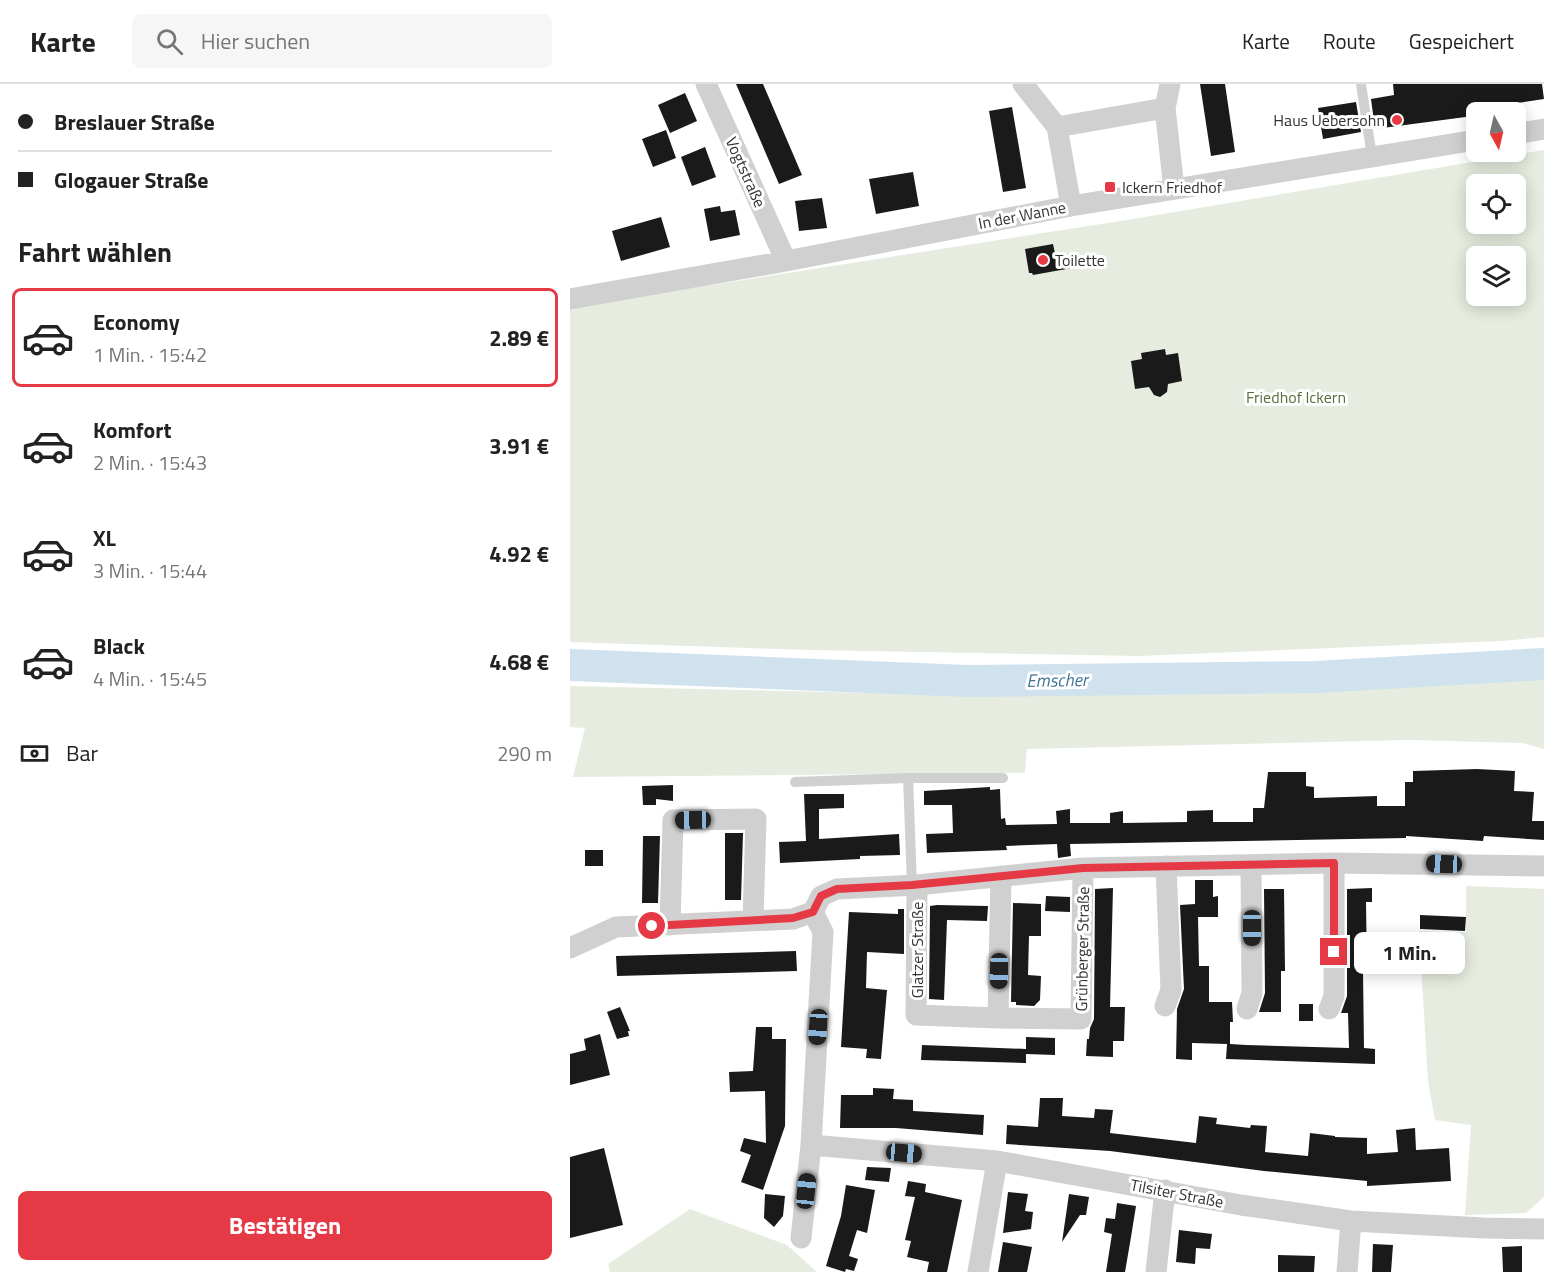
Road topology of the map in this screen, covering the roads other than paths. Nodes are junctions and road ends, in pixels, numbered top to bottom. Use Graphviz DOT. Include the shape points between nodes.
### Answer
graph roads {
  1 [pos="706,84"];
  2 [pos="1023,84"];
  3 [pos="1170,84"];
  4 [pos="1361,84"];
  5 [pos="1165,108"];
  6 [pos="1058,126"];
  7 [pos="1544,129"];
  8 [pos="1526,132"];
  9 [pos="1466,142"];
  10 [pos="1372,158"];
  11 [pos="1174,189"];
  12 [pos="1071,206"];
  13 [pos="786,261"];
  14 [pos="570,299"];
  15 [pos="908,778"];
  16 [pos="1003,778"];
  17 [pos="795,782"];
  18 [pos="1334,863"];
  19 [pos="1251,865"];
  20 [pos="1166,866"];
  21 [pos="1544,866"];
  22 [pos="1083,868"];
  23 [pos="1001,876"];
  24 [pos="915,885"];
  25 [pos="813,912"];
  26 [pos="753,920"];
  27 [pos="670,925"];
  28 [pos="570,948"];
  29 [pos="1165,1006"];
  30 [pos="1246,1009"];
  31 [pos="1329,1009"];
  32 [pos="998,1018"];
  33 [pos="810,1145"];
  34 [pos="997,1161"];
  35 [pos="1165,1190"];
  36 [pos="1351,1221"];
  37 [pos="1544,1229"];
  38 [pos="801,1238"];
  39 [pos="978,1272"];
  40 [pos="1156,1272"];
  41 [pos="1347,1272"];
  1 -- 13 [label="street, Vogtstraße"];
  2 -- 6 [label="street"];
  3 -- 5 [label="street"];
  4 -- 10 [label="lane"];
  5 -- 6 [label="street"];
  5 -- 11 [label="street"];
  6 -- 12 [label="street"];
  7 -- 8 [label="street"];
  9 -- 10 [label="street, In der Wanne"];
  10 -- 11 [label="street, In der Wanne"];
  11 -- 12 [label="street, In der Wanne"];
  12 -- 13 [label="street, In der Wanne"];
  13 -- 14 [label="street, In der Wanne"];
  15 -- 16 [label="lane"];
  15 -- 17 [label="lane"];
  15 -- 24 [label="lane"];
  18 -- 19 [label="street"];
  18 -- 21 [label="street"];
  18 -- 31 [label="street" via="1334,996"];
  19 -- 20 [label="street"];
  19 -- 30 [label="street" via="1252,993"];
  20 -- 22 [label="street"];
  20 -- 29 [label="street" via="1171,990"];
  22 -- 23 [label="street"];
  22 -- 32 [label="street, Grünberger Straße" via="1082,1019"];
  23 -- 24 [label="street"];
  23 -- 32 [label="street"];
  24 -- 25 [label="street" via="837,889 821,896"];
  24 -- 32 [label="street, Glatzer Straße" via="916,1016"];
  25 -- 26 [label="street" via="793,918"];
  25 -- 33 [label="street" via="824,932"];
  26 -- 27 [label="street"];
  26 -- 27 [label="street" via="756,819 673,820"];
  27 -- 28 [label="street" via="616,927"];
  33 -- 34 [label="street, Tilsiter Straße"];
  33 -- 38 [label="street"];
  34 -- 35 [label="street, Tilsiter Straße"];
  34 -- 39 [label="street"];
  35 -- 36 [label="street, Tilsiter Straße"];
  35 -- 40 [label="street"];
  36 -- 37 [label="street, Tilsiter Straße"];
  36 -- 41 [label="street"];
}
